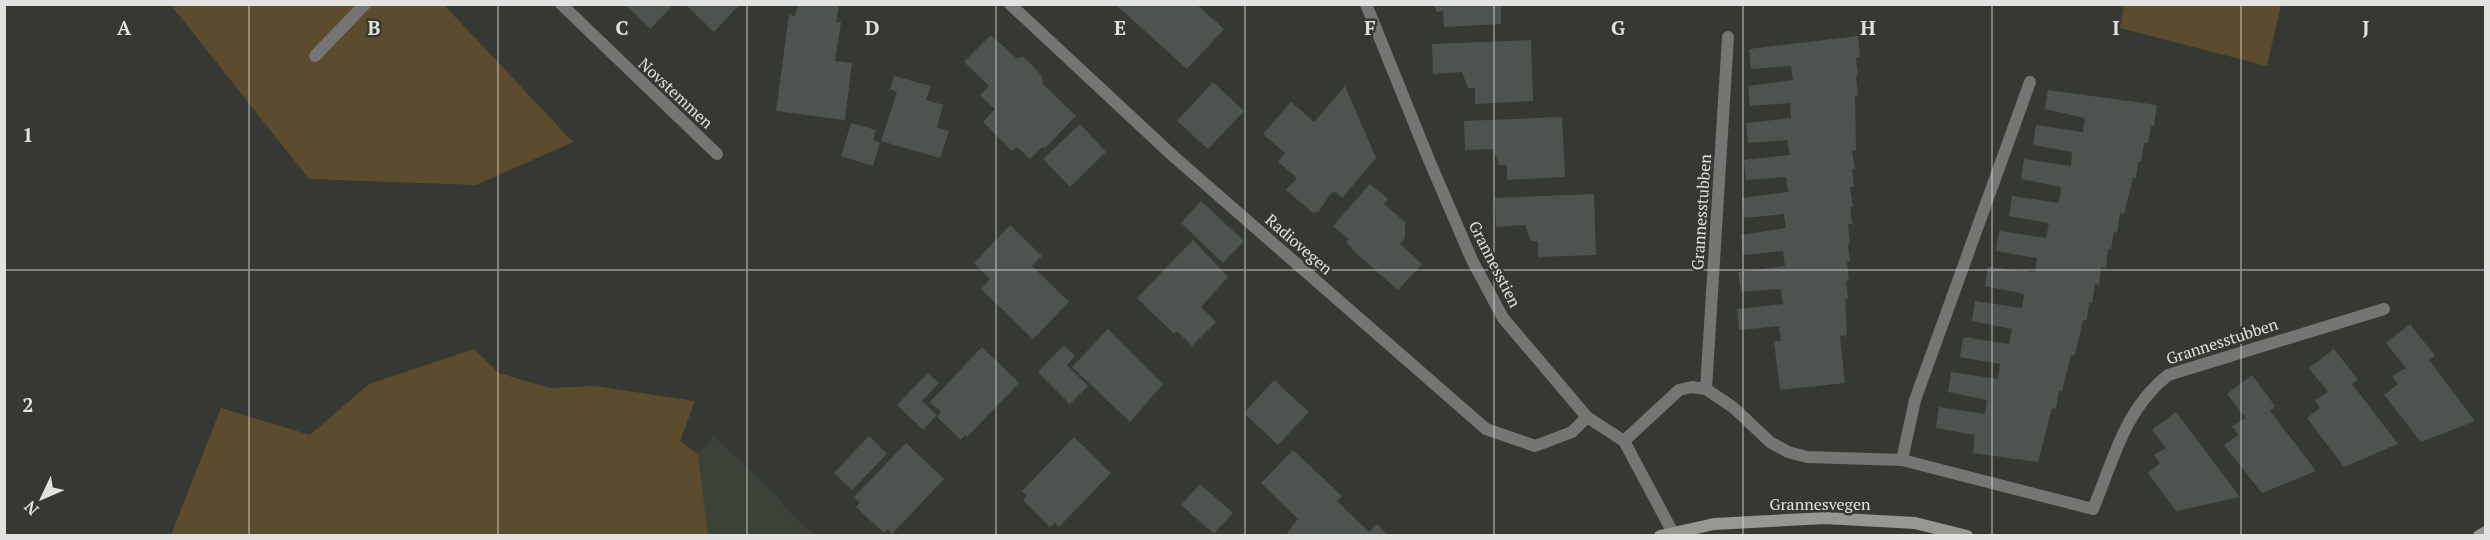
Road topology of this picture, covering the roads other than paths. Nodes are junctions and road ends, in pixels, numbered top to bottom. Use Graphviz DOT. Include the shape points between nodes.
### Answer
graph roads {
  1 [pos="365,4"];
  2 [pos="561,4"];
  3 [pos="1010,4"];
  4 [pos="1366,4"];
  5 [pos="1728,37"];
  6 [pos="315,56"];
  7 [pos="2031,82"];
  8 [pos="717,154"];
  9 [pos="2384,309"];
  10 [pos="1706,389"];
  11 [pos="1587,417"];
  12 [pos="1624,441"];
  13 [pos="1902,460"];
  14 [pos="2486,532"];
  15 [pos="1666,533"];
  16 [pos="1967,536"];
  17 [pos="2479,536"];
  1 -- 6 [label="street"];
  2 -- 8 [label="street, Novstemmen"];
  3 -- 11 [label="street, Radiovegen" via="1172,155 1486,429 1535,446 1572,432"];
  4 -- 11 [label="street, Grannesstien" via="1437,180 1503,318"];
  5 -- 10 [label="street, Grannesstubben"];
  7 -- 13 [label="street" via="1915,400"];
  9 -- 13 [label="street, Grannesstubben" via="2168,375 2131,414 2094,509"];
  10 -- 12 [label="street" via="1679,390"];
  10 -- 13 [label="street, Grannesstubben" via="1788,452 1807,457"];
  11 -- 12 [label="street, Grannesstien"];
  12 -- 15 [label="street, Grannesstien"];
  14 -- 17 [label="street"];
  15 -- 16 [label="street, Grannesvegen" via="1714,524 1826,518 1915,523"];
}
